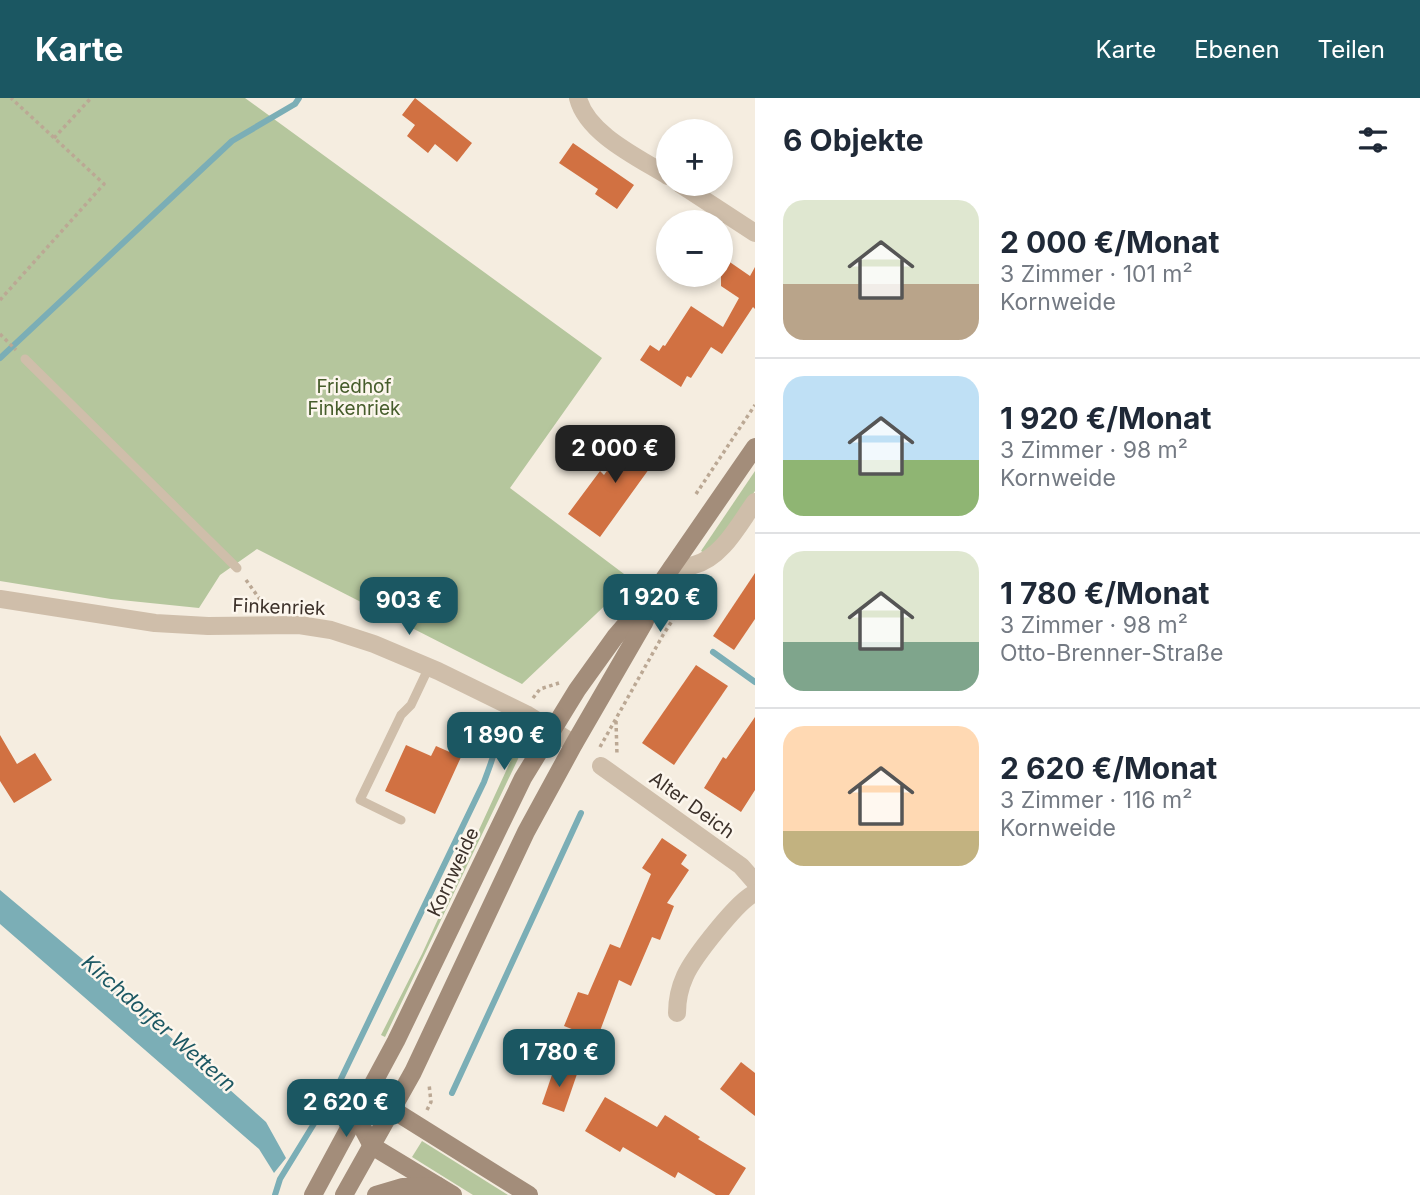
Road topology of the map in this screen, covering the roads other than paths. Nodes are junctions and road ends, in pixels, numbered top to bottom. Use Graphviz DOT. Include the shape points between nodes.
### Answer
graph roads {
  1 [pos="578,98"];
  2 [pos="656,168"];
  3 [pos="698,196"];
  4 [pos="755,233"];
  5 [pos="25,359"];
  6 [pos="755,447"];
  7 [pos="755,502"];
  8 [pos="237,568"];
  9 [pos="672,568"];
  10 [pos="659,586"];
  11 [pos="0,599"];
  12 [pos="429,667"];
  13 [pos="552,729"];
  14 [pos="574,744"];
  15 [pos="601,766"];
  16 [pos="401,820"];
  17 [pos="755,882"];
  18 [pos="755,893"];
  19 [pos="677,1013"];
  20 [pos="393,1110"];
  21 [pos="357,1114"];
  22 [pos="372,1146"];
  23 [pos="446,1191"];
  24 [pos="313,1195"];
  25 [pos="344,1195"];
  26 [pos="376,1195"];
  27 [pos="529,1195"];
  1 -- 2 [label="street" via="586,117 601,132"];
  3 -- 4 [label="street"];
  5 -- 8 [label="lane"];
  6 -- 9 [label="main road, Kornweide"];
  7 -- 9 [label="street" via="715,554 694,565"];
  9 -- 10 [label="main road, Kornweide"];
  10 -- 13 [label="main road, Kornweide" via="603,654"];
  10 -- 14 [label="main road, Kornweide" via="645,623"];
  11 -- 12 [label="street, Finkenriek" via="155,623 299,625 331,630"];
  12 -- 13 [label="street, Finkenriek"];
  12 -- 16 [label="lane" via="360,800"];
  13 -- 14 [label="street, Finkenriek"];
  13 -- 21 [label="main road, Kornweide" via="504,814"];
  14 -- 20 [label="main road, Kornweide" via="503,877"];
  15 -- 17 [label="street, Alter Deich" via="741,866"];
  18 -- 19 [label="street" via="736,907 686,974"];
  20 -- 21 [label="main road"];
  20 -- 22 [label="main road, Kornweide"];
  20 -- 27 [label="main road"];
  21 -- 22 [label="main road"];
  21 -- 24 [label="main road, Kornweide"];
  22 -- 23 [label="main road"];
  22 -- 25 [label="main road, Kornweide"];
  23 -- 26 [label="main road" via="403,1187"];
}
